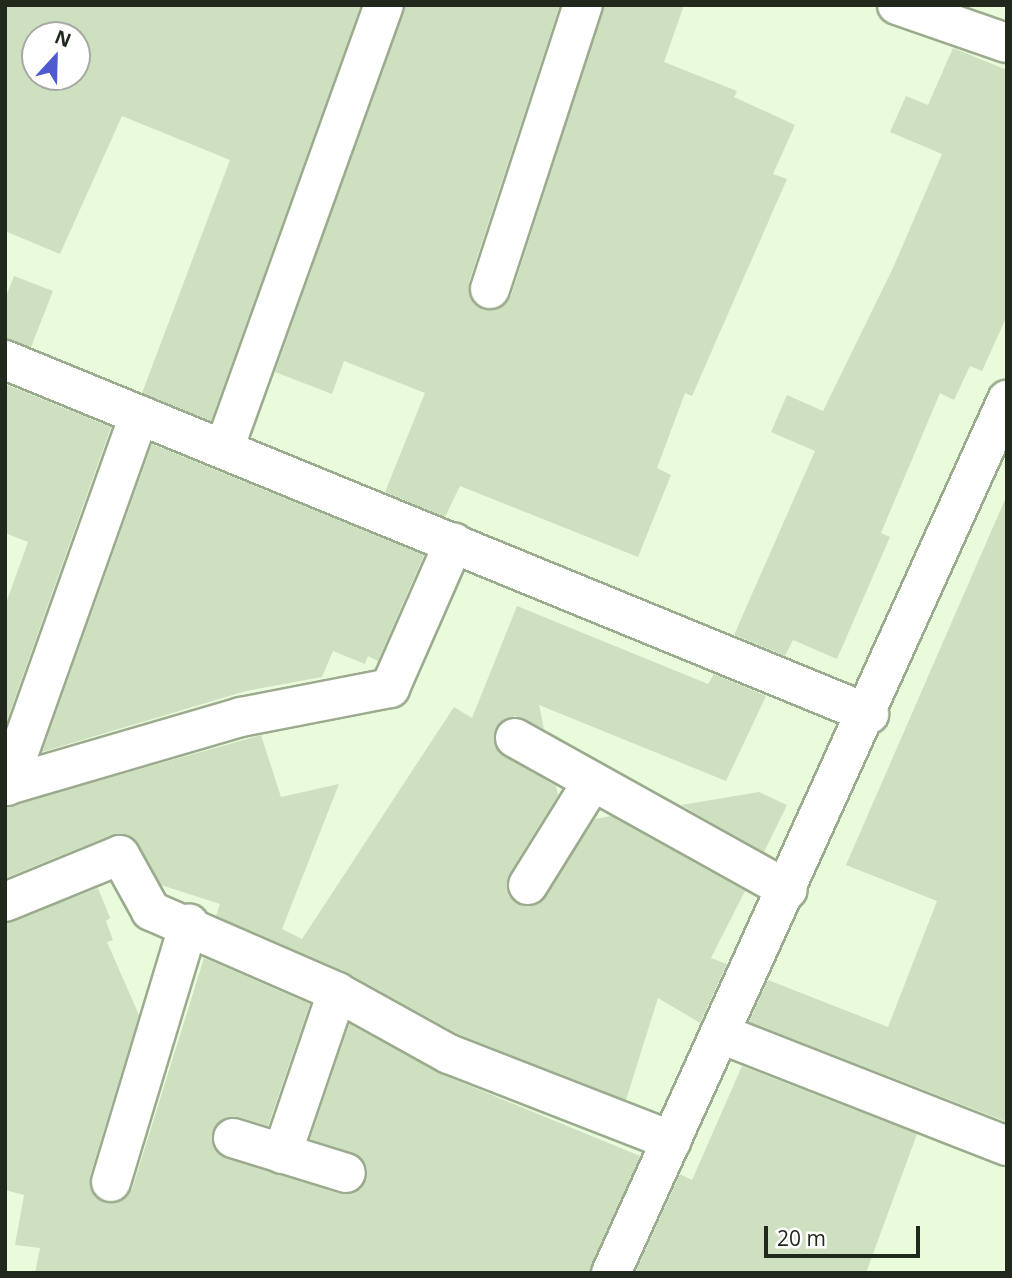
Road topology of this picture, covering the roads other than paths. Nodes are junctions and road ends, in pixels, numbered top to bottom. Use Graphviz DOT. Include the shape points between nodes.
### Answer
graph roads {
  1 [pos="384,5"];
  2 [pos="583,5"];
  3 [pos="897,5"];
  4 [pos="1007,43"];
  5 [pos="490,289"];
  6 [pos="5,360"];
  7 [pos="1007,400"];
  8 [pos="139,415"];
  9 [pos="224,449"];
  10 [pos="454,542"];
  11 [pos="869,714"];
  12 [pos="515,738"];
  13 [pos="592,782"];
  14 [pos="6,786"];
  15 [pos="528,885"];
  16 [pos="788,890"];
  17 [pos="5,902"];
  18 [pos="189,923"];
  19 [pos="338,992"];
  20 [pos="721,1034"];
  21 [pos="233,1138"];
  22 [pos="672,1141"];
  23 [pos="1007,1146"];
  24 [pos="282,1154"];
  25 [pos="346,1173"];
  26 [pos="111,1182"];
  27 [pos="611,1273"];
  1 -- 9 [label="street"];
  2 -- 5 [label="street"];
  3 -- 4 [label="street"];
  6 -- 8 [label="street"];
  7 -- 11 [label="street"];
  8 -- 9 [label="street"];
  8 -- 14 [label="street"];
  9 -- 10 [label="street"];
  10 -- 11 [label="street"];
  10 -- 14 [label="street" via="390,688 241,717"];
  11 -- 16 [label="street"];
  12 -- 13 [label="street"];
  13 -- 15 [label="street"];
  13 -- 16 [label="street"];
  16 -- 20 [label="street"];
  17 -- 18 [label="street" via="120,855 151,911"];
  18 -- 19 [label="street"];
  18 -- 26 [label="street"];
  19 -- 22 [label="street" via="449,1054"];
  19 -- 24 [label="street"];
  20 -- 22 [label="street"];
  20 -- 23 [label="street"];
  21 -- 24 [label="street"];
  22 -- 27 [label="street"];
  24 -- 25 [label="street"];
}
